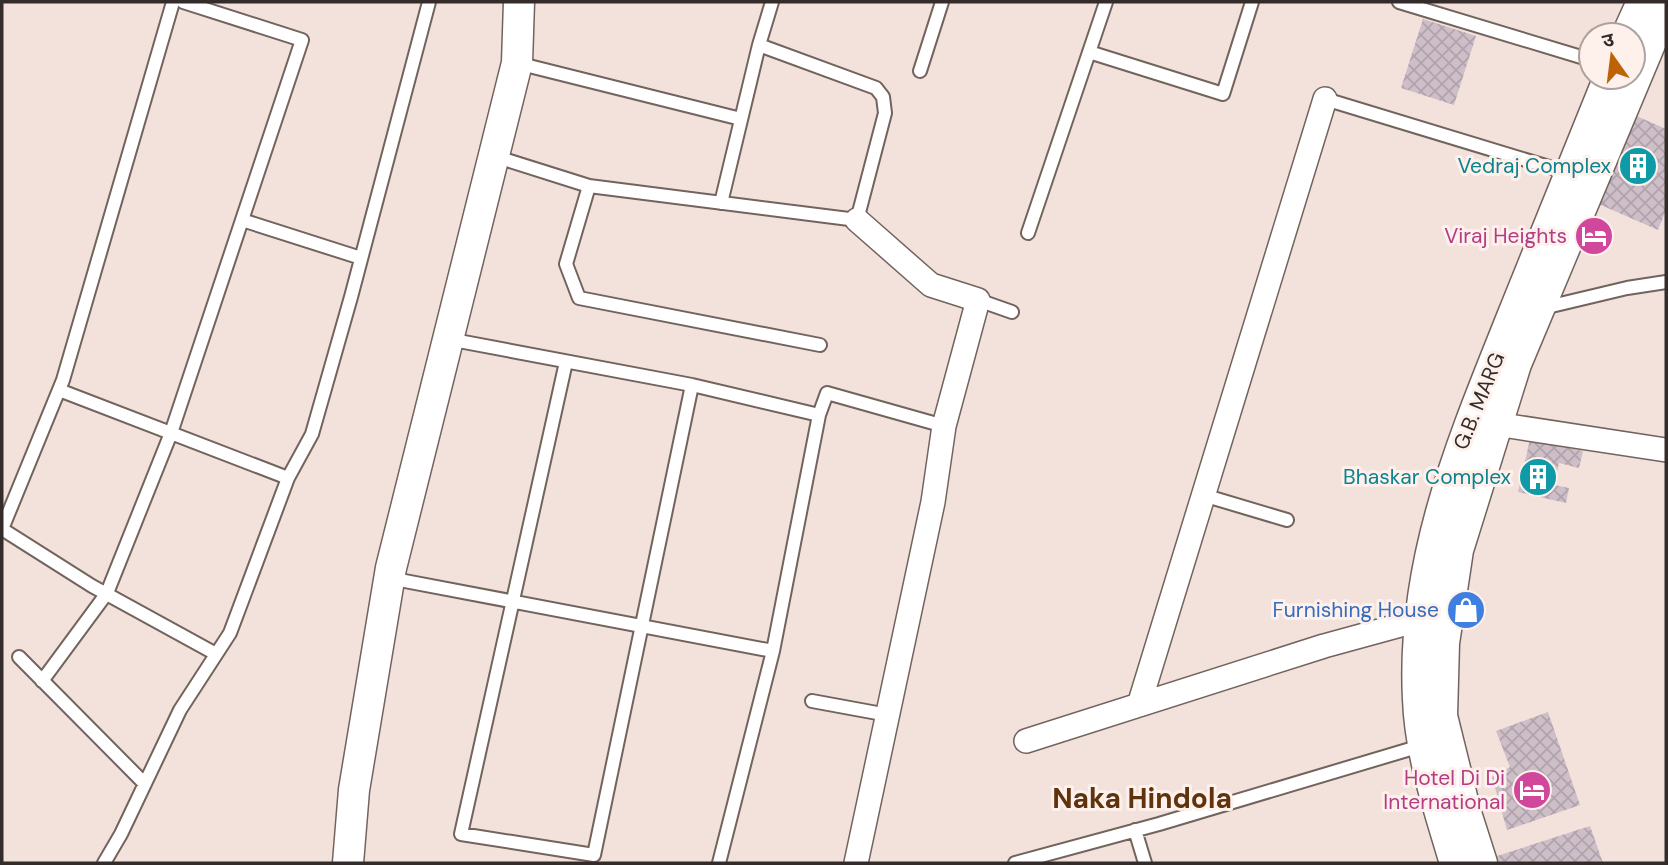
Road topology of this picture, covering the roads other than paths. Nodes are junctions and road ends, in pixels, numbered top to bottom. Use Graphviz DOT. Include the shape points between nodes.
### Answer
graph roads {
  1 [pos="173,2"];
  2 [pos="183,2"];
  3 [pos="429,2"];
  4 [pos="519,2"];
  5 [pos="772,2"];
  6 [pos="942,2"];
  7 [pos="1105,2"];
  8 [pos="1252,2"];
  9 [pos="1399,2"];
  10 [pos="1642,2"];
  11 [pos="1666,6"];
  12 [pos="1643,21"];
  13 [pos="1647,36"];
  14 [pos="759,45"];
  15 [pos="1089,52"];
  16 [pos="1577,56"];
  17 [pos="517,63"];
  18 [pos="920,71"];
  19 [pos="1605,91"];
  20 [pos="1621,91"];
  21 [pos="1325,99"];
  22 [pos="741,119"];
  23 [pos="494,156"];
  24 [pos="1582,177"];
  25 [pos="589,186"];
  26 [pos="721,203"];
  27 [pos="242,220"];
  28 [pos="857,220"];
  29 [pos="1028,233"];
  30 [pos="361,258"];
  31 [pos="1666,282"];
  32 [pos="978,300"];
  33 [pos="1540,309"];
  34 [pos="1012,312"];
  35 [pos="448,339"];
  36 [pos="820,345"];
  37 [pos="566,362"];
  38 [pos="692,385"];
  39 [pos="59,390"];
  40 [pos="819,415"];
  41 [pos="1484,422"];
  42 [pos="944,426"];
  43 [pos="171,433"];
  44 [pos="1666,450"];
  45 [pos="288,478"];
  46 [pos="1203,495"];
  47 [pos="1287,520"];
  48 [pos="389,578"];
  49 [pos="107,593"];
  50 [pos="512,602"];
  51 [pos="1433,622"];
  52 [pos="641,626"];
  53 [pos="773,651"];
  54 [pos="216,654"];
  55 [pos="19,657"];
  56 [pos="43,681"];
  57 [pos="812,701"];
  58 [pos="1139,705"];
  59 [pos="888,715"];
  60 [pos="1026,741"];
  61 [pos="1424,745"];
  62 [pos="145,783"];
  63 [pos="1135,830"];
  64 [pos="104,863"];
  65 [pos="348,863"];
  66 [pos="719,863"];
  67 [pos="856,863"];
  68 [pos="1015,863"];
  69 [pos="1145,863"];
  70 [pos="1455,863"];
  71 [pos="1482,863"];
  1 -- 39 [label="lane"];
  2 -- 27 [label="lane" via="302,40"];
  3 -- 30 [label="lane"];
  4 -- 17 [label="street"];
  5 -- 14 [label="lane"];
  6 -- 18 [label="lane"];
  7 -- 15 [label="lane"];
  8 -- 15 [label="lane" via="1223,94"];
  9 -- 16 [label="lane"];
  10 -- 12 [label="street"];
  11 -- 13 [label="street"];
  14 -- 22 [label="lane"];
  14 -- 28 [label="lane" via="876,88 883,97 885,113"];
  15 -- 29 [label="lane"];
  17 -- 22 [label="lane"];
  17 -- 23 [label="street"];
  19 -- 24 [label="street, G.B. MARG"];
  20 -- 24 [label="street"];
  21 -- 24 [label="lane"];
  21 -- 46 [label="street"];
  22 -- 26 [label="lane"];
  23 -- 25 [label="lane"];
  23 -- 35 [label="street"];
  24 -- 33 [label="street"];
  24 -- 41 [label="street, G.B. MARG"];
  25 -- 26 [label="lane"];
  25 -- 36 [label="lane" via="566,264 579,298"];
  26 -- 28 [label="lane"];
  27 -- 30 [label="lane"];
  27 -- 43 [label="lane"];
  28 -- 32 [label="street" via="931,285"];
  30 -- 45 [label="lane" via="312,434"];
  31 -- 33 [label="lane"];
  32 -- 34 [label="lane"];
  32 -- 42 [label="street"];
  33 -- 41 [label="street"];
  35 -- 37 [label="lane"];
  35 -- 48 [label="street"];
  37 -- 38 [label="lane"];
  37 -- 50 [label="lane"];
  38 -- 40 [label="lane"];
  38 -- 52 [label="lane"];
  39 -- 43 [label="lane"];
  39 -- 49 [label="lane" via="2,529"];
  40 -- 42 [label="lane" via="827,393"];
  40 -- 53 [label="lane"];
  41 -- 44 [label="street"];
  41 -- 51 [label="street, G.B. MARG" via="1459,450 1436,524"];
  42 -- 59 [label="street" via="933,502"];
  43 -- 45 [label="lane"];
  43 -- 49 [label="lane"];
  45 -- 54 [label="lane" via="230,633"];
  46 -- 47 [label="lane"];
  46 -- 58 [label="street"];
  48 -- 50 [label="lane"];
  48 -- 65 [label="street" via="354,790"];
  49 -- 54 [label="lane"];
  49 -- 56 [label="lane"];
  50 -- 52 [label="lane"];
  50 -- 52 [label="lane" via="461,834 594,856"];
  51 -- 58 [label="street" via="1324,646"];
  51 -- 61 [label="street, G.B. MARG" via="1418,699"];
  51 -- 71 [label="street" via="1444,643 1442,716"];
  52 -- 53 [label="lane"];
  53 -- 66 [label="lane"];
  54 -- 62 [label="lane" via="180,710"];
  55 -- 56 [label="lane"];
  56 -- 62 [label="lane"];
  57 -- 59 [label="lane"];
  58 -- 60 [label="street"];
  59 -- 67 [label="street"];
  61 -- 63 [label="lane"];
  61 -- 70 [label="street, G.B. MARG"];
  62 -- 64 [label="lane"];
  63 -- 68 [label="lane"];
  63 -- 69 [label="lane"];
}
